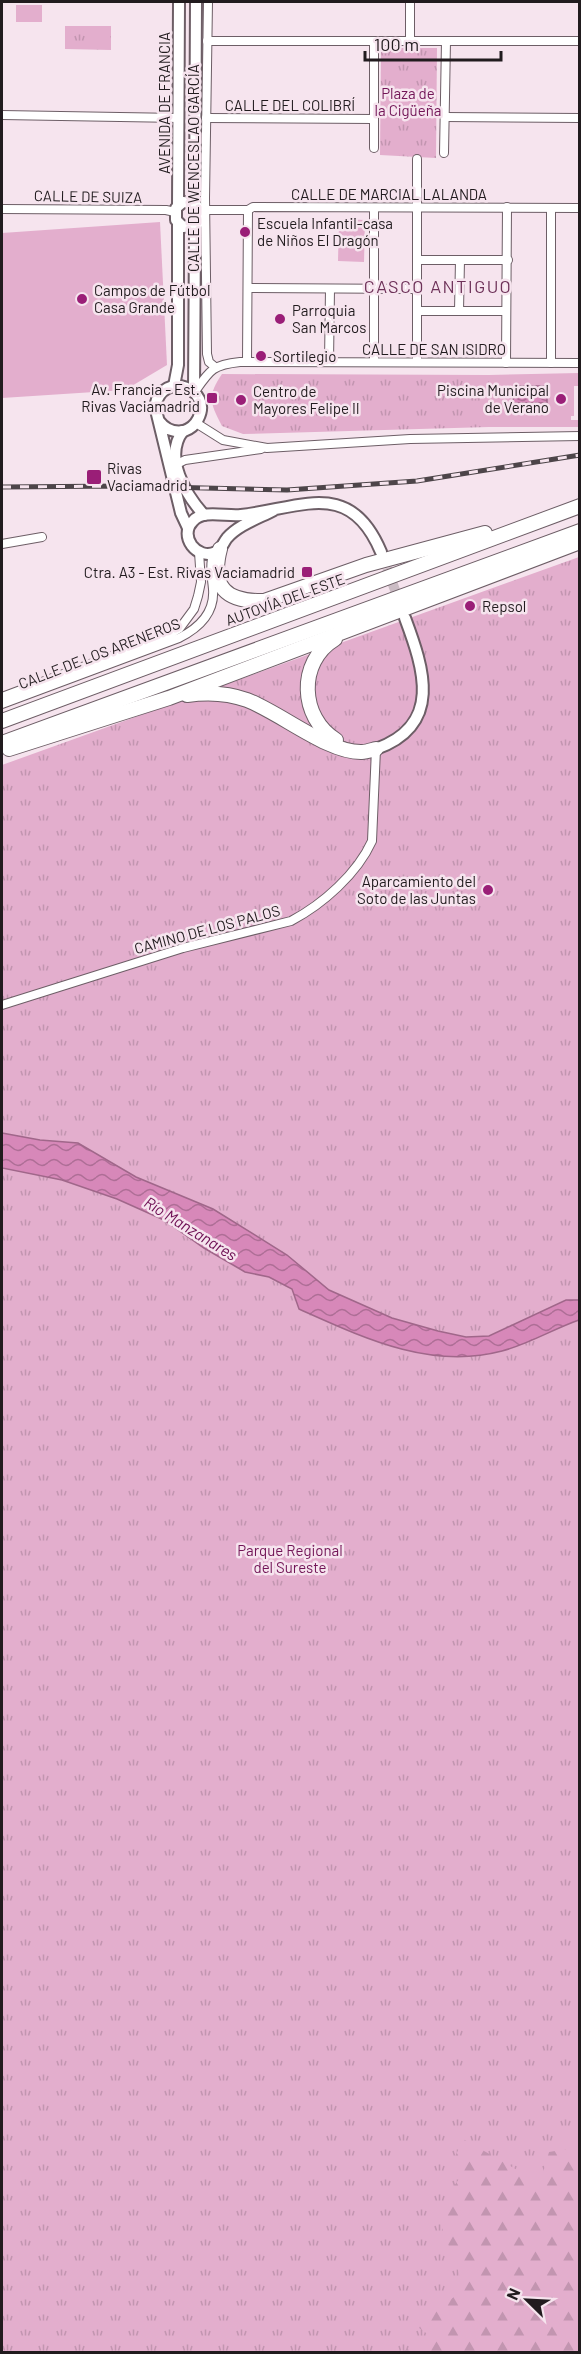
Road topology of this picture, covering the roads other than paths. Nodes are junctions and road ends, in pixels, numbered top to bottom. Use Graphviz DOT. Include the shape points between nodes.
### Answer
graph roads {
  1 [pos="179,2"];
  2 [pos="196,2"];
  3 [pos="208,2"];
  4 [pos="410,2"];
  5 [pos="207,41"];
  6 [pos="374,41"];
  7 [pos="410,41"];
  8 [pos="446,41"];
  9 [pos="579,41"];
  10 [pos="2,115"];
  11 [pos="179,117"];
  12 [pos="445,117"];
  13 [pos="206,118"];
  14 [pos="579,118"];
  15 [pos="374,119"];
  16 [pos="374,148"];
  17 [pos="444,153"];
  18 [pos="417,159"];
  19 [pos="200,207"];
  20 [pos="507,207"];
  21 [pos="374,208"];
  22 [pos="417,208"];
  23 [pos="551,208"];
  24 [pos="579,208"];
  25 [pos="2,209"];
  26 [pos="176,209"];
  27 [pos="248,210"];
  28 [pos="178,224"];
  29 [pos="195,225"];
  30 [pos="417,260"];
  31 [pos="460,260"];
  32 [pos="508,260"];
  33 [pos="249,288"];
  34 [pos="330,289"];
  35 [pos="375,289"];
  36 [pos="418,289"];
  37 [pos="418,311"];
  38 [pos="459,311"];
  39 [pos="506,311"];
  40 [pos="248,362"];
  41 [pos="329,362"];
  42 [pos="374,362"];
  43 [pos="417,362"];
  44 [pos="506,363"];
  45 [pos="551,363"];
  46 [pos="579,363"];
  47 [pos="215,367"];
  48 [pos="174,386"];
  49 [pos="194,392"];
  50 [pos="159,421"];
  51 [pos="196,423"];
  52 [pos="183,431"];
  53 [pos="579,436"];
  54 [pos="267,448"];
  55 [pos="177,464"];
  56 [pos="579,507"];
  57 [pos="274,510"];
  58 [pos="210,515"];
  59 [pos="188,528"];
  60 [pos="519,529"];
  61 [pos="579,531"];
  62 [pos="42,537"];
  63 [pos="579,542"];
  64 [pos="2,544"];
  65 [pos="220,547"];
  66 [pos="199,552"];
  67 [pos="381,552"];
  68 [pos="405,618"];
  69 [pos="355,628"];
  70 [pos="2,697"];
  71 [pos="169,698"];
  72 [pos="2,704"];
  73 [pos="2,721"];
  74 [pos="2,743"];
  75 [pos="376,749"];
  76 [pos="2,752"];
  77 [pos="2,1005"];
  1 -- 11 [label="street, AVENIDA DE FRANCIA"];
  2 -- 19 [label="street, AVENIDA DE FRANCIA"];
  3 -- 5 [label="street, CALLE DE WENCESLAO GARCÍA"];
  4 -- 7 [label="street"];
  5 -- 6 [label="street"];
  5 -- 13 [label="street, CALLE DE WENCESLAO GARCÍA"];
  6 -- 7 [label="street"];
  6 -- 15 [label="street"];
  7 -- 8 [label="street"];
  8 -- 9 [label="street"];
  8 -- 12 [label="street"];
  10 -- 11 [label="street"];
  11 -- 26 [label="street, AVENIDA DE FRANCIA"];
  12 -- 14 [label="street"];
  12 -- 17 [label="street"];
  13 -- 15 [label="street, CALLE DEL COLIBRÍ"];
  13 -- 19 [label="street, CALLE DE WENCESLAO GARCÍA"];
  15 -- 16 [label="street"];
  18 -- 22 [label="street"];
  19 -- 26 [label="street" via="189,201"];
  19 -- 27 [label="street, CALLE DE MARCIAL LALANDA"];
  19 -- 29 [label="street, AVENIDA DE FRANCIA"];
  19 -- 47 [label="street, CALLE DE WENCESLAO GARCÍA" via="207,354"];
  20 -- 22 [label="street, CALLE DE MARCIAL LALANDA"];
  20 -- 23 [label="street, CALLE DE MARCIAL LALANDA"];
  20 -- 32 [label="street"];
  21 -- 22 [label="street, CALLE DE MARCIAL LALANDA"];
  21 -- 27 [label="street, CALLE DE MARCIAL LALANDA"];
  21 -- 35 [label="street"];
  22 -- 30 [label="street"];
  23 -- 24 [label="street, CALLE DE MARCIAL LALANDA"];
  23 -- 45 [label="street"];
  25 -- 26 [label="street, CALLE DE SUIZA"];
  26 -- 28 [label="street, AVENIDA DE FRANCIA"];
  27 -- 33 [label="street"];
  28 -- 29 [label="street"];
  28 -- 48 [label="street, AVENIDA DE FRANCIA" via="178,365"];
  29 -- 49 [label="street, AVENIDA DE FRANCIA"];
  30 -- 31 [label="street"];
  30 -- 36 [label="street"];
  31 -- 32 [label="street"];
  31 -- 38 [label="street"];
  32 -- 39 [label="street"];
  33 -- 34 [label="street"];
  33 -- 40 [label="street"];
  34 -- 35 [label="street"];
  34 -- 41 [label="street"];
  35 -- 36 [label="street"];
  35 -- 42 [label="street"];
  36 -- 37 [label="street"];
  37 -- 38 [label="street"];
  37 -- 43 [label="street"];
  38 -- 39 [label="street"];
  39 -- 44 [label="street"];
  40 -- 41 [label="street, CALLE DE SAN ISIDRO"];
  40 -- 47 [label="street, CALLE DE SAN ISIDRO"];
  41 -- 42 [label="street, CALLE DE SAN ISIDRO"];
  42 -- 43 [label="street, CALLE DE SAN ISIDRO"];
  43 -- 44 [label="street, CALLE DE SAN ISIDRO"];
  44 -- 45 [label="street, CALLE DE SAN ISIDRO"];
  45 -- 46 [label="street, CALLE DE SAN ISIDRO"];
  47 -- 49 [label="street"];
  48 -- 49 [label="street"];
  48 -- 50 [label="street" via="157,399 155,412"];
  49 -- 51 [label="street" via="201,405"];
  50 -- 52 [label="street" via="170,430"];
  50 -- 59 [label="street"];
  51 -- 52 [label="street"];
  51 -- 54 [label="street" via="224,440"];
  52 -- 55 [label="street" via="176,444"];
  53 -- 54 [label="street" via="410,439"];
  54 -- 55 [label="street"];
  55 -- 58 [label="street" via="188,494"];
  56 -- 60 [label="highway, AUTOVÍA DEL ESTE"];
  57 -- 58 [label="street"];
  57 -- 65 [label="street" via="238,530"];
  57 -- 67 [label="street" via="311,503 339,506 367,524"];
  58 -- 59 [label="street" via="195,518"];
  58 -- 65 [label="street" via="225,526"];
  59 -- 66 [label="street" via="188,541"];
  60 -- 65 [label="highway" via="498,529 366,565 264,601 232,596 220,586 215,571"];
  60 -- 73 [label="highway, AUTOVÍA DEL ESTE"];
  61 -- 74 [label="highway"];
  62 -- 64 [label="street"];
  63 -- 69 [label="highway"];
  65 -- 66 [label="street"];
  65 -- 72 [label="street, CALLE DE LOS ARENEROS" via="211,568 213,600 196,630"];
  66 -- 70 [label="street, CALLE DE LOS ARENEROS" via="198,596 180,628"];
  68 -- 75 [label="street" via="424,674 423,698 413,722 402,735"];
  69 -- 71 [label="highway"];
  69 -- 75 [label="highway" via="321,650 311,666 308,702 327,735 343,744"];
  71 -- 75 [label="highway" via="209,692 246,700 328,744 362,752"];
  71 -- 76 [label="highway"];
  75 -- 77 [label="street, CAMINO DE LOS PALOS" via="372,841 339,885 306,914"];
}
